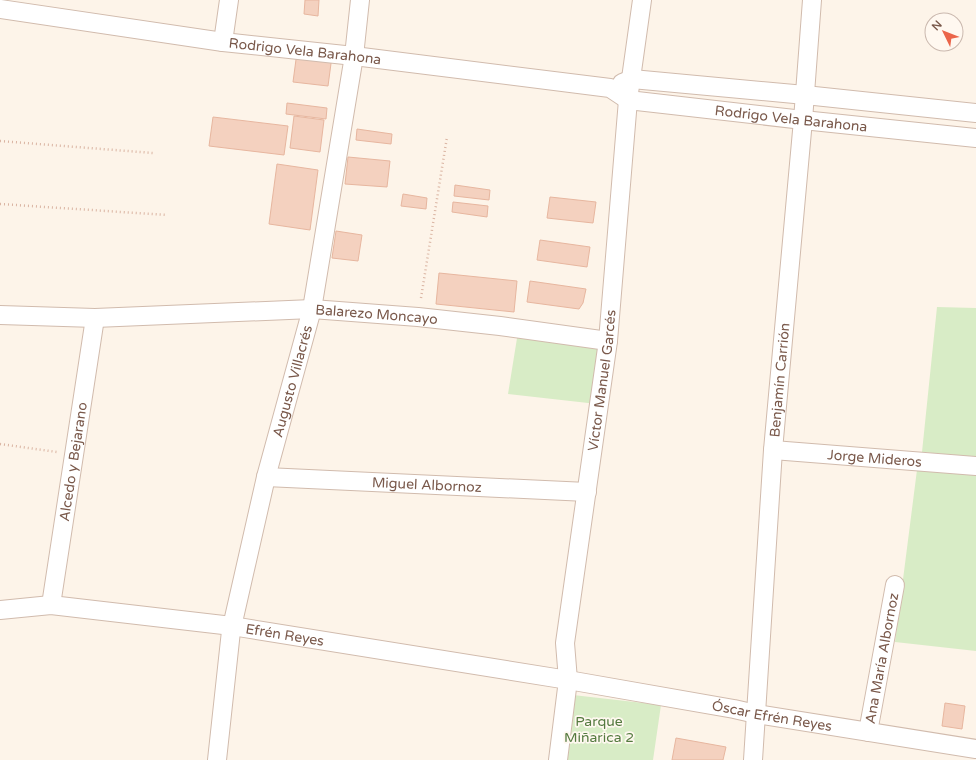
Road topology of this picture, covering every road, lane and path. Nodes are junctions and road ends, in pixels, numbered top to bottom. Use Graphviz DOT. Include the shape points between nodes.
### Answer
graph roads {
  1 [pos="229,0"];
  2 [pos="360,0"];
  3 [pos="642,0"];
  4 [pos="812,0"];
  5 [pos="0,8"];
  6 [pos="223,42"];
  7 [pos="354,56"];
  8 [pos="632,79"];
  9 [pos="610,88"];
  10 [pos="805,95"];
  11 [pos="628,100"];
  12 [pos="976,108"];
  13 [pos="976,113"];
  14 [pos="803,120"];
  15 [pos="447,137"];
  16 [pos="0,141"];
  17 [pos="975,141"];
  18 [pos="153,153"];
  19 [pos="0,204"];
  20 [pos="167,215"];
  21 [pos="312,309"];
  22 [pos="0,316"];
  23 [pos="418,317"];
  24 [pos="95,318"];
  25 [pos="608,340"];
  26 [pos="0,444"];
  27 [pos="773,450"];
  28 [pos="74,455"];
  29 [pos="976,466"];
  30 [pos="266,477"];
  31 [pos="587,492"];
  32 [pos="895,585"];
  33 [pos="51,605"];
  34 [pos="0,610"];
  35 [pos="232,626"];
  36 [pos="568,680"];
  37 [pos="756,714"];
  38 [pos="868,732"];
  39 [pos="976,750"];
  40 [pos="217,760"];
  41 [pos="558,760"];
  42 [pos="753,760"];
  1 -- 6 [label="street"];
  2 -- 7 [label="street, Augusto Villacrés"];
  3 -- 8 [label="street, Víctor Manuel Garcés"];
  4 -- 10 [label="street, Benjamín Carrión"];
  5 -- 6 [label="street, Rodrigo Vela Barahona"];
  6 -- 7 [label="street, Rodrigo Vela Barahona"];
  7 -- 9 [label="street, Rodrigo Vela Barahona"];
  7 -- 21 [label="street, Augusto Villacrés"];
  8 -- 9 [label="street, Rodrigo Vela Barahona"];
  8 -- 10 [label="street, Rodrigo Vela Barahona"];
  8 -- 11 [label="street, Víctor Manuel Garcés"];
  9 -- 11 [label="street, Rodrigo Vela Barahona"];
  10 -- 13 [label="street, Rodrigo Vela Barahona"];
  10 -- 14 [label="street, Benjamín Carrión"];
  11 -- 14 [label="street, Rodrigo Vela Barahona"];
  11 -- 25 [label="street, Víctor Manuel Garcés"];
  12 -- 13 [label="street"];
  13 -- 17 [label="street"];
  14 -- 17 [label="street, Rodrigo Vela Barahona"];
  14 -- 27 [label="street, Benjamín Carrión"];
  15 -- 23 [label="path"];
  16 -- 18 [label="path"];
  19 -- 20 [label="path"];
  21 -- 23 [label="street, Balarezo Moncayo"];
  21 -- 24 [label="street, Balarezo Moncayo"];
  21 -- 30 [label="street, Augusto Villacrés"];
  22 -- 24 [label="street, Balarezo Moncayo"];
  23 -- 25 [label="street, Balarezo Moncayo"];
  24 -- 28 [label="street, Alcedo y Bejarano"];
  25 -- 31 [label="street, Víctor Manuel Garcés"];
  26 -- 28 [label="path"];
  27 -- 29 [label="street, Jorge Mideros"];
  27 -- 37 [label="street, Benjamín Carrión"];
  28 -- 33 [label="street, Alcedo y Bejarano"];
  30 -- 31 [label="street, Miguel Albornoz"];
  30 -- 35 [label="street, Augusto Villacrés"];
  31 -- 36 [label="street, Víctor Manuel Garcés" via="565,642"];
  32 -- 38 [label="street, Ana María Albornoz"];
  33 -- 34 [label="street, Efrén Reyes"];
  33 -- 35 [label="street, Efrén Reyes"];
  35 -- 36 [label="street, Efrén Reyes"];
  35 -- 40 [label="street, Augusto Villacrés"];
  36 -- 37 [label="street, Óscar Efrén Reyes"];
  36 -- 41 [label="street, Víctor Manuel Garcés"];
  37 -- 38 [label="street, Óscar Efrén Reyes"];
  37 -- 42 [label="street, Benjamín Carrión"];
  38 -- 39 [label="street, Óscar Efrén Reyes"];
}
